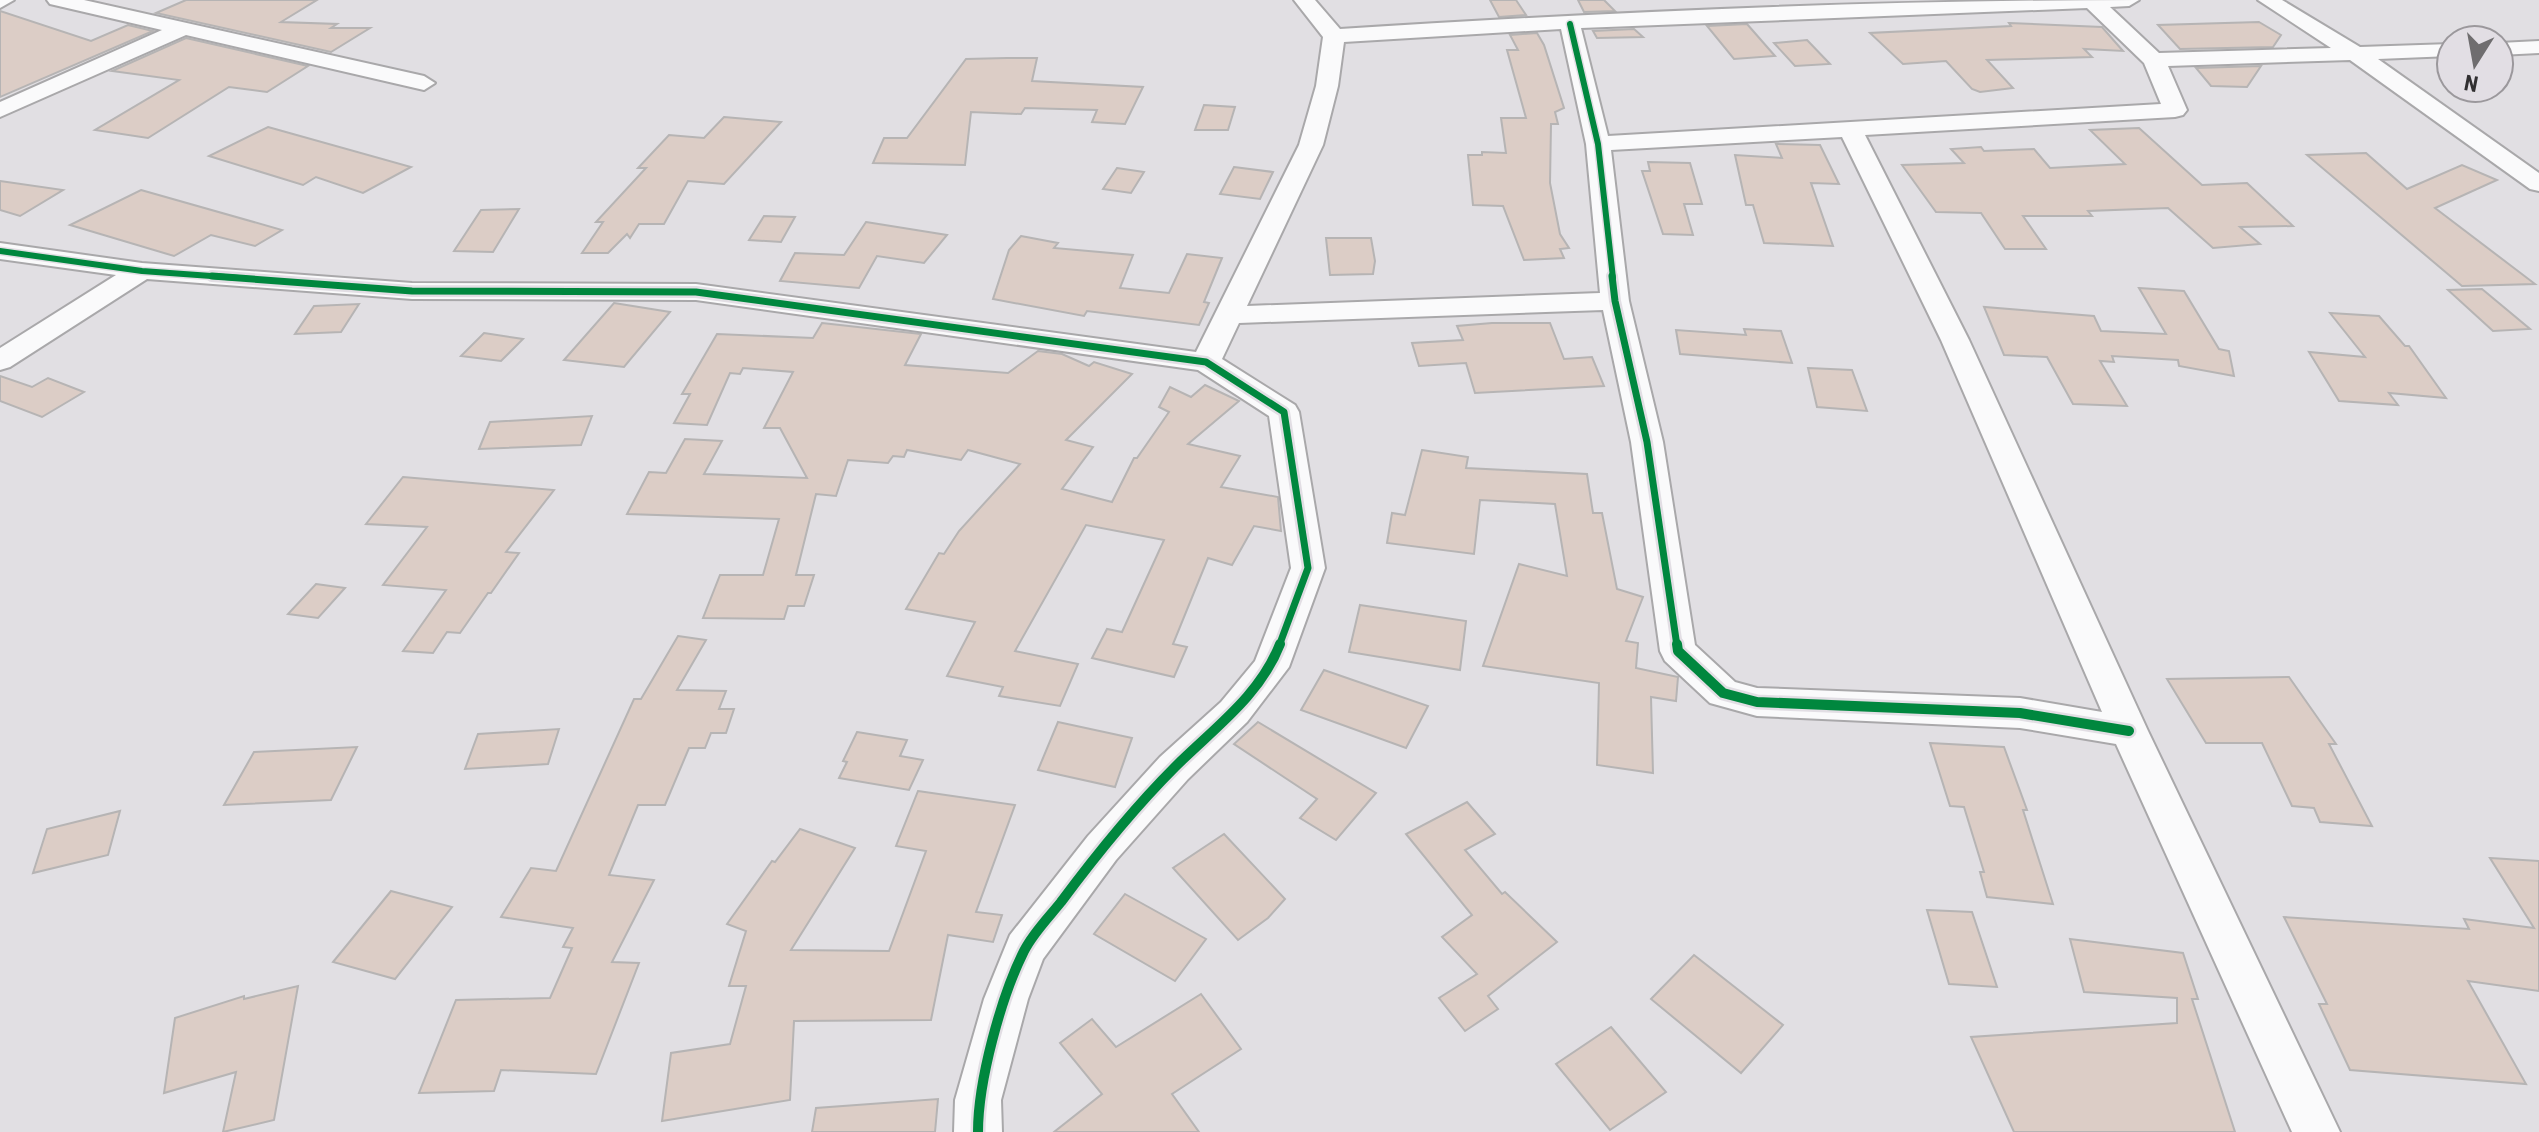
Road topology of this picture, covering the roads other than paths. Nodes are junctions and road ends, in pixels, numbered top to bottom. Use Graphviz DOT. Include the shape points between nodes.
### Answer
graph roads {
  1 [pos="57,0"];
  2 [pos="1304,0"];
  3 [pos="2129,0"];
  4 [pos="2268,0"];
  5 [pos="2094,3"];
  6 [pos="1570,24"];
  7 [pos="185,28"];
  8 [pos="1334,36"];
  9 [pos="2539,47"];
  10 [pos="2515,48"];
  11 [pos="2435,50"];
  12 [pos="2352,51"];
  13 [pos="2154,60"];
  14 [pos="424,83"];
  15 [pos="0,110"];
  16 [pos="1850,130"];
  17 [pos="1598,144"];
  18 [pos="2539,184"];
  19 [pos="0,251"];
  20 [pos="142,271"];
  21 [pos="1615,301"];
  22 [pos="1229,315"];
  23 [pos="0,361"];
  24 [pos="1206,362"];
  25 [pos="2129,731"];
  26 [pos="978,1132"];
  27 [pos="2316,1132"];
  1 -- 7 [label="street"];
  2 -- 8 [label="street"];
  3 -- 5 [label="street"];
  4 -- 12 [label="street"];
  5 -- 6 [label="street"];
  5 -- 13 [label="street"];
  6 -- 8 [label="street"];
  6 -- 17 [label="street"];
  7 -- 14 [label="street"];
  7 -- 15 [label="street"];
  8 -- 22 [label="street" via="1311,145"];
  9 -- 10 [label="street"];
  11 -- 12 [label="street"];
  12 -- 13 [label="street"];
  12 -- 18 [label="street"];
  13 -- 16 [label="street" via="2175,110"];
  16 -- 17 [label="street"];
  16 -- 25 [label="street" via="1955,340"];
  17 -- 21 [label="street"];
  19 -- 20 [label="street"];
  20 -- 23 [label="street"];
  20 -- 24 [label="street" via="412,291 696,292"];
  21 -- 22 [label="street"];
  21 -- 25 [label="street" via="1647,442 1678,651 1705,679 1723,693 1757,702 2020,713"];
  22 -- 24 [label="street"];
  24 -- 26 [label="street" via="1284,412 1308,568 1271,667 1102,848 1025,949 978,1100"];
  25 -- 27 [label="street"];
}
